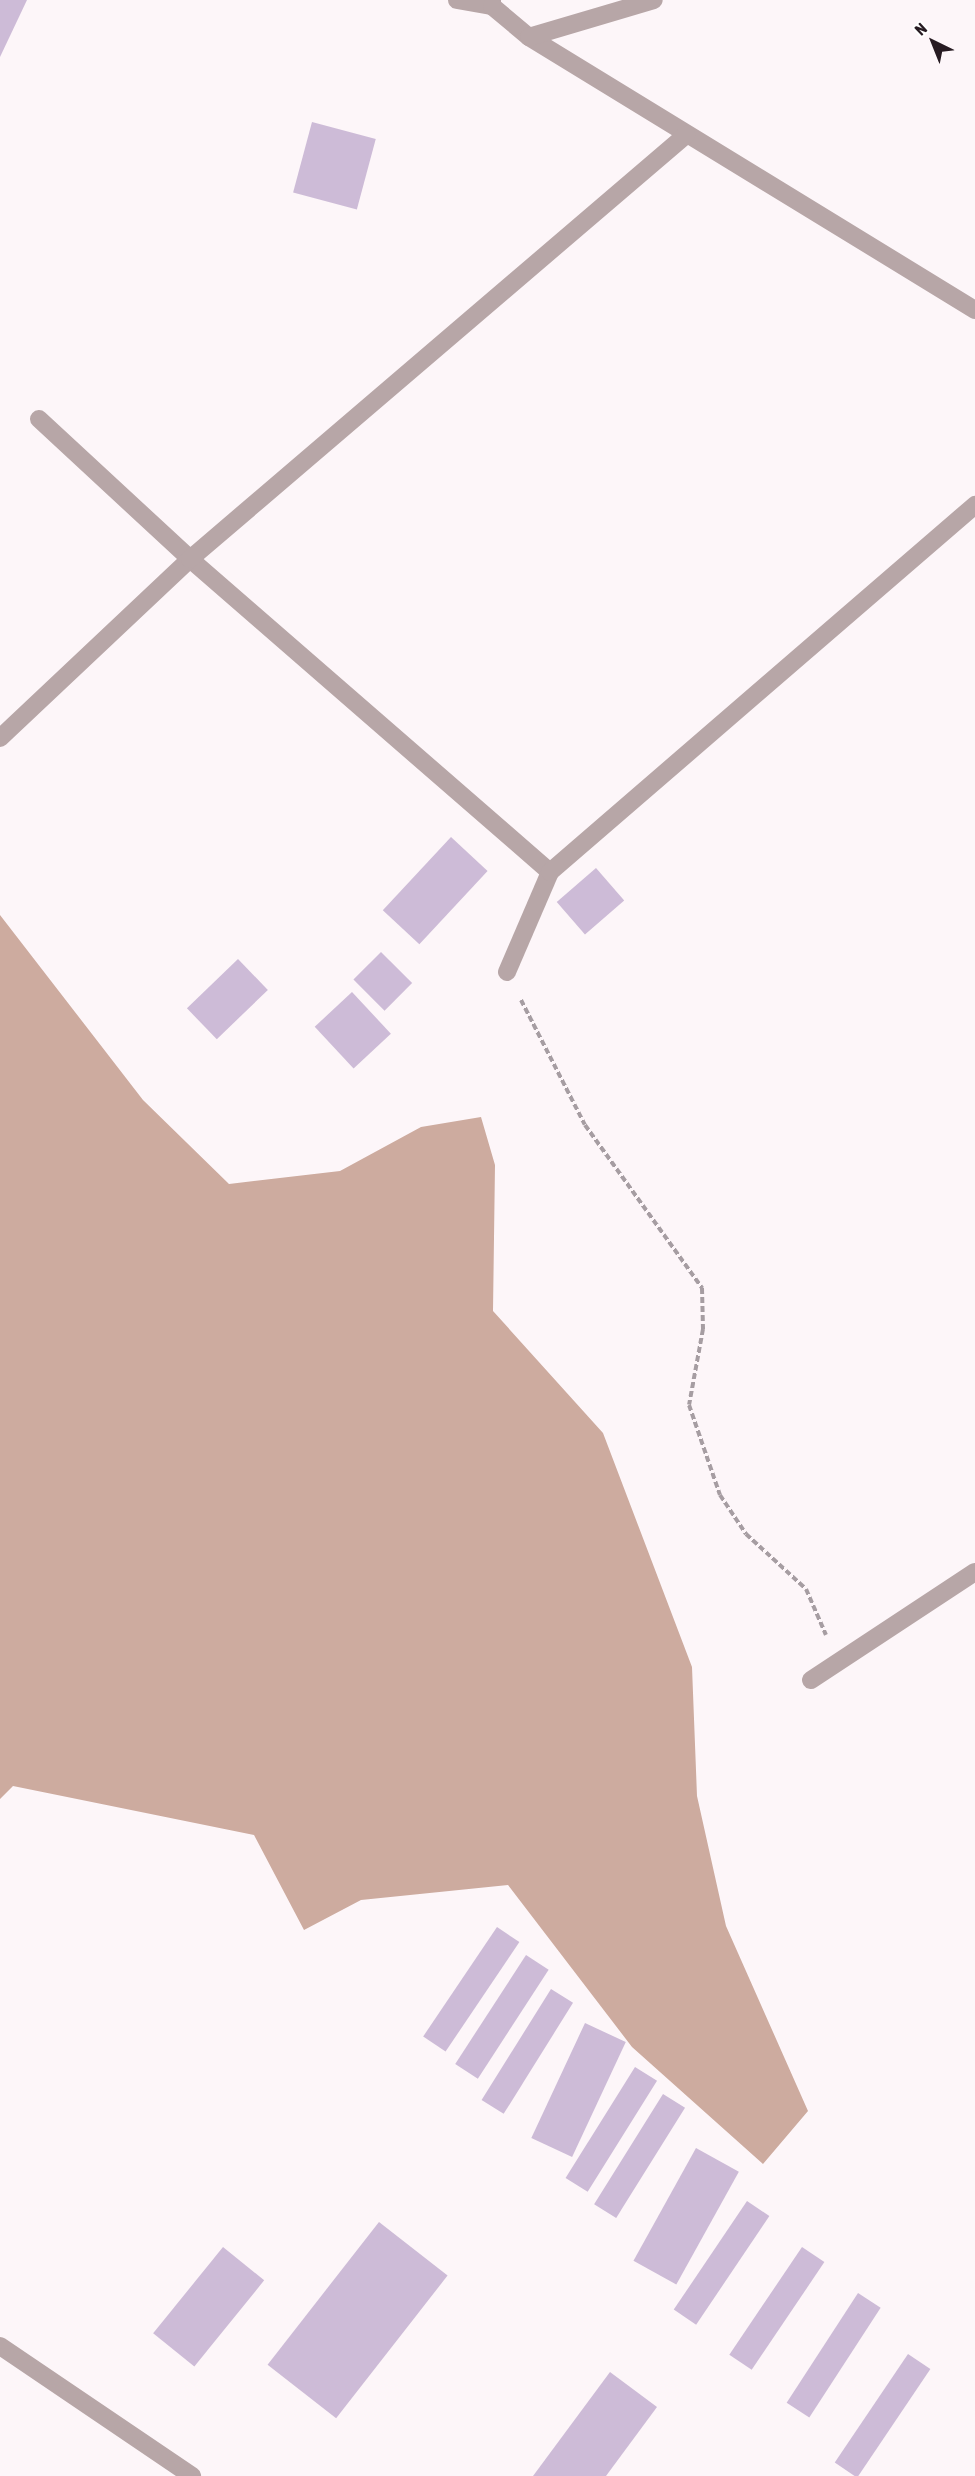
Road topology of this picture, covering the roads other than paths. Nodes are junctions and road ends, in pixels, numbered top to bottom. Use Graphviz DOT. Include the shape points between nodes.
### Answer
graph roads {
  1 [pos="457,0"];
  2 [pos="654,0"];
  3 [pos="492,3"];
  4 [pos="529,37"];
  5 [pos="686,135"];
  6 [pos="975,310"];
  7 [pos="39,418"];
  8 [pos="975,505"];
  9 [pos="190,559"];
  10 [pos="0,738"];
  11 [pos="550,872"];
  12 [pos="507,972"];
  13 [pos="975,1572"];
  14 [pos="811,1680"];
  15 [pos="0,2346"];
  16 [pos="192,2476"];
  1 -- 3 [label="street"];
  2 -- 4 [label="street"];
  3 -- 4 [label="street"];
  4 -- 5 [label="street"];
  5 -- 6 [label="street"];
  5 -- 9 [label="street"];
  7 -- 9 [label="street"];
  8 -- 11 [label="street"];
  9 -- 10 [label="street"];
  9 -- 11 [label="street"];
  11 -- 12 [label="street"];
  13 -- 14 [label="street"];
  15 -- 16 [label="street"];
}
